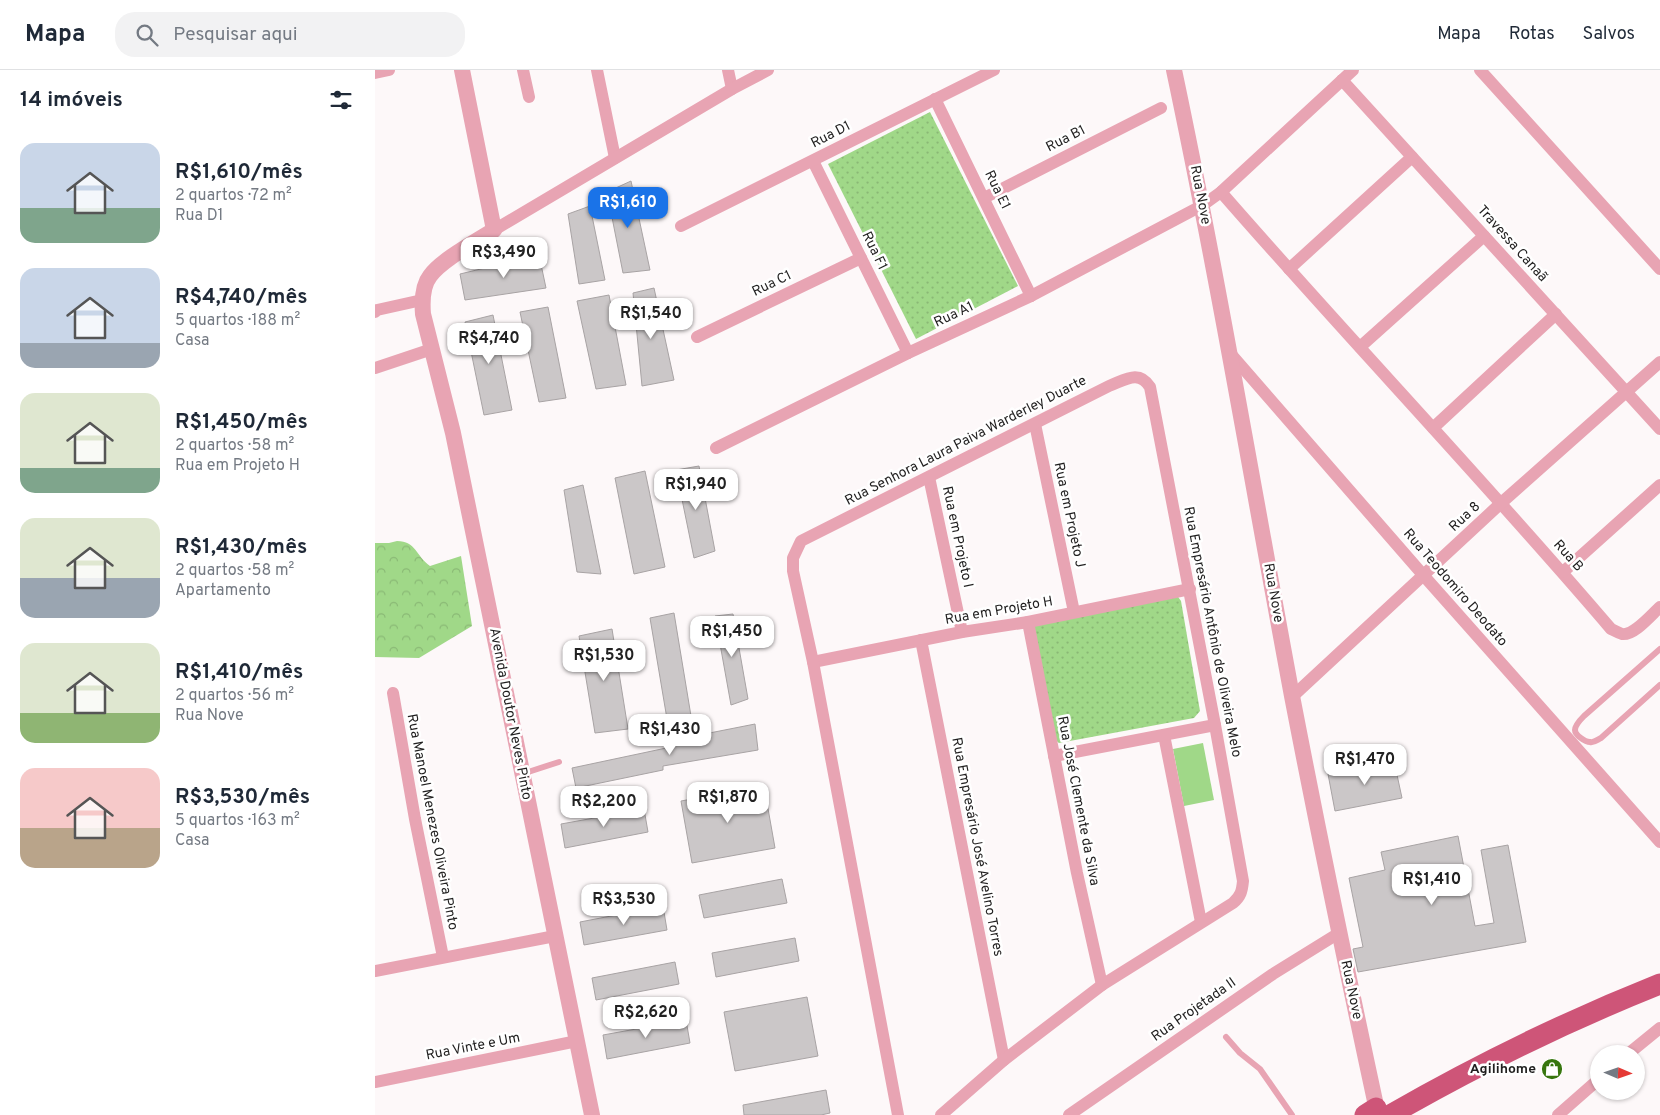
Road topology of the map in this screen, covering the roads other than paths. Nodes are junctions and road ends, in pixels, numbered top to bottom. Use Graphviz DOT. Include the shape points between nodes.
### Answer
graph roads {
  1 [pos="389,70"];
  2 [pos="462,70"];
  3 [pos="523,70"];
  4 [pos="597,70"];
  5 [pos="728,70"];
  6 [pos="768,70"];
  7 [pos="994,70"];
  8 [pos="1174,70"];
  9 [pos="1353,70"];
  10 [pos="1480,70"];
  11 [pos="375,73"];
  12 [pos="1342,80"];
  13 [pos="732,89"];
  14 [pos="529,97"];
  15 [pos="935,99"];
  16 [pos="1161,108"];
  17 [pos="1413,157"];
  18 [pos="615,158"];
  19 [pos="813,161"];
  20 [pos="1221,192"];
  21 [pos="984,198"];
  22 [pos="1203,205"];
  23 [pos="681,226"];
  24 [pos="495,230"];
  25 [pos="1484,236"];
  26 [pos="861,258"];
  27 [pos="1660,269"];
  28 [pos="1289,270"];
  29 [pos="1031,296"];
  30 [pos="376,307"];
  31 [pos="423,307"];
  32 [pos="1555,314"];
  33 [pos="697,337"];
  34 [pos="1360,347"];
  35 [pos="432,349"];
  36 [pos="1229,352"];
  37 [pos="908,354"];
  38 [pos="1660,362"];
  39 [pos="375,368"];
  40 [pos="1146,381"];
  41 [pos="1627,392"];
  42 [pos="1035,424"];
  43 [pos="1433,428"];
  44 [pos="1660,429"];
  45 [pos="715,448"];
  46 [pos="929,477"];
  47 [pos="1660,485"];
  48 [pos="1500,504"];
  49 [pos="1563,572"];
  50 [pos="1424,576"];
  51 [pos="1190,589"];
  52 [pos="1660,607"];
  53 [pos="1073,612"];
  54 [pos="1028,622"];
  55 [pos="962,632"];
  56 [pos="921,640"];
  57 [pos="1660,649"];
  58 [pos="813,662"];
  59 [pos="1660,685"];
  60 [pos="393,693"];
  61 [pos="1293,696"];
  62 [pos="1215,725"];
  63 [pos="1164,735"];
  64 [pos="1054,756"];
  65 [pos="559,762"];
  66 [pos="522,774"];
  67 [pos="1660,842"];
  68 [pos="1201,922"];
  69 [pos="1339,933"];
  70 [pos="555,936"];
  71 [pos="443,957"];
  72 [pos="375,971"];
  73 [pos="1660,984"];
  74 [pos="1102,985"];
  75 [pos="1660,998"];
  76 [pos="1660,1028"];
  77 [pos="1226,1037"];
  78 [pos="577,1041"];
  79 [pos="1639,1045"];
  80 [pos="1004,1060"];
  81 [pos="375,1082"];
  82 [pos="1590,1087"];
  83 [pos="1377,1113"];
  84 [pos="592,1115"];
  85 [pos="898,1115"];
  86 [pos="941,1115"];
  87 [pos="1069,1115"];
  88 [pos="1292,1115"];
  89 [pos="1416,1115"];
  90 [pos="1558,1115"];
  1 -- 11 [label="street"];
  2 -- 24 [label="street"];
  3 -- 14 [label="street"];
  4 -- 18 [label="street"];
  5 -- 13 [label="street"];
  6 -- 13 [label="street"];
  7 -- 15 [label="street, Rua D1"];
  8 -- 22 [label="street, Rua Nove"];
  9 -- 12 [label="street, Rua A1"];
  10 -- 27 [label="street"];
  12 -- 17 [label="street, Travessa Canaã"];
  12 -- 20 [label="street, Rua A1"];
  13 -- 18 [label="street"];
  15 -- 19 [label="street, Rua D1"];
  15 -- 21 [label="street, Rua E1"];
  16 -- 21 [label="street, Rua B1"];
  17 -- 25 [label="street, Travessa Canaã"];
  17 -- 28 [label="street"];
  18 -- 24 [label="street"];
  19 -- 23 [label="street, Rua D1"];
  19 -- 26 [label="street, Rua F1"];
  20 -- 22 [label="street, Rua A1"];
  20 -- 28 [label="street, Rua B"];
  21 -- 29 [label="street, Rua E1"];
  22 -- 29 [label="street, Rua A1"];
  22 -- 36 [label="street, Rua Nove"];
  24 -- 31 [label="street" via="430,275 425,285"];
  25 -- 32 [label="street, Travessa Canaã"];
  25 -- 34 [label="street"];
  26 -- 33 [label="street, Rua C1"];
  26 -- 37 [label="street, Rua F1"];
  28 -- 34 [label="street, Rua B"];
  29 -- 37 [label="street, Rua A1"];
  30 -- 31 [label="street"];
  31 -- 35 [label="street, Avenida Doutor Neves Pinto"];
  32 -- 41 [label="street, Travessa Canaã"];
  32 -- 43 [label="street"];
  34 -- 43 [label="street, Rua B"];
  35 -- 39 [label="street"];
  35 -- 66 [label="street, Avenida Doutor Neves Pinto" via="453,433"];
  36 -- 50 [label="street, Rua Teodomiro Deodato"];
  36 -- 61 [label="street, Rua Nove"];
  37 -- 45 [label="street, Rua A1"];
  38 -- 41 [label="street, Rua 8"];
  40 -- 42 [label="street, Rua Senhora Laura Paiva Warderley Duarte" via="1133,377 1109,386"];
  40 -- 51 [label="street, Rua Empresário Antônio de Oliveira Melo"];
  41 -- 44 [label="street, Travessa Canaã"];
  41 -- 48 [label="street, Rua 8"];
  42 -- 46 [label="street, Rua Senhora Laura Paiva Warderley Duarte"];
  42 -- 53 [label="street, Rua em Projeto J"];
  43 -- 48 [label="street, Rua B"];
  46 -- 55 [label="street, Rua em Projeto I"];
  46 -- 58 [label="street, Rua Senhora Laura Paiva Warderley Duarte" via="801,541 793,558 793,571"];
  47 -- 49 [label="street"];
  48 -- 49 [label="street, Rua B"];
  48 -- 50 [label="street, Rua 8"];
  49 -- 52 [label="street, Rua B" via="1611,629 1622,634 1638,628"];
  50 -- 61 [label="street, Rua 8"];
  50 -- 67 [label="street, Rua Teodomiro Deodato"];
  51 -- 53 [label="street, Rua em Projeto H"];
  51 -- 62 [label="street, Rua Empresário Antônio de Oliveira Melo"];
  53 -- 54 [label="street, Rua em Projeto H"];
  54 -- 55 [label="street, Rua em Projeto H"];
  54 -- 64 [label="street, Rua José Clemente da Silva"];
  55 -- 56 [label="street, Rua em Projeto H"];
  56 -- 58 [label="street, Rua em Projeto H"];
  56 -- 80 [label="street, Rua Empresário José Avelino Torres"];
  57 -- 59 [label="lane" via="1584,716 1576,726 1576,734 1587,742 1601,738"];
  58 -- 85 [label="street"];
  60 -- 71 [label="street, Rua Manoel Menezes Oliveira Pinto"];
  61 -- 69 [label="street, Rua Nove"];
  62 -- 63 [label="street"];
  62 -- 68 [label="street, Rua Empresário Antônio de Oliveira Melo" via="1243,889 1233,903"];
  63 -- 64 [label="street"];
  63 -- 68 [label="street"];
  64 -- 74 [label="street, Rua José Clemente da Silva"];
  65 -- 66 [label="lane"];
  66 -- 70 [label="street, Avenida Doutor Neves Pinto"];
  68 -- 74 [label="street"];
  69 -- 83 [label="street, Rua Nove"];
  69 -- 87 [label="street, Rua Projetada II" via="1273,974"];
  70 -- 71 [label="street"];
  70 -- 78 [label="street, Avenida Doutor Neves Pinto"];
  71 -- 72 [label="street"];
  73 -- 83 [label="main road" via="1552,1030 1434,1090"];
  74 -- 80 [label="street"];
  75 -- 89 [label="main road" via="1599,1022"];
  76 -- 79 [label="street"];
  77 -- 88 [label="lane" via="1260,1069"];
  78 -- 81 [label="street, Rua Vinte e Um"];
  78 -- 84 [label="street, Avenida Doutor Neves Pinto"];
  80 -- 86 [label="street"];
  82 -- 90 [label="street"];
}
